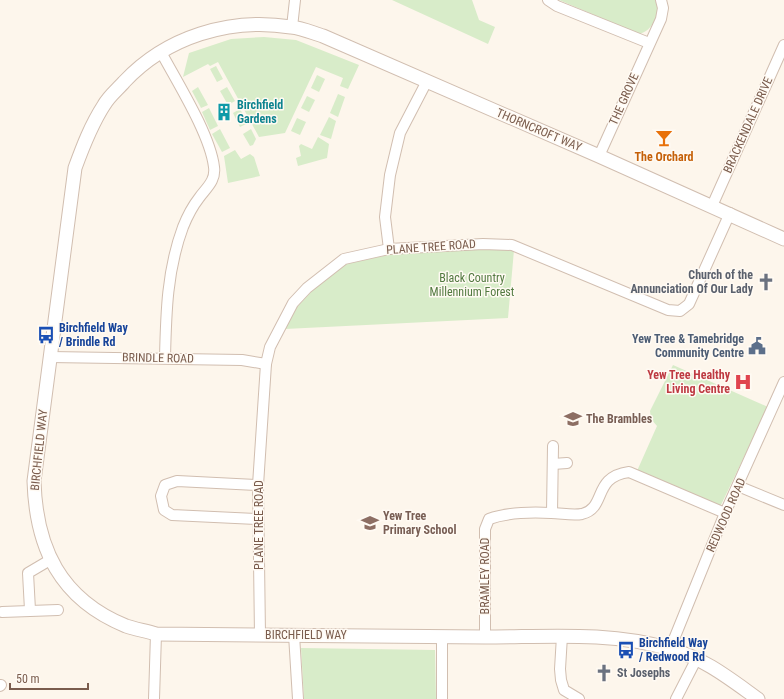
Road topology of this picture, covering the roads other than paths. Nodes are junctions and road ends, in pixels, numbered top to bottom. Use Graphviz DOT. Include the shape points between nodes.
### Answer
graph roads {
  1 [pos="295,0"];
  2 [pos="548,0"];
  3 [pos="661,0"];
  4 [pos="292,27"];
  5 [pos="649,43"];
  6 [pos="784,45"];
  7 [pos="161,52"];
  8 [pos="426,81"];
  9 [pos="600,156"];
  10 [pos="712,206"];
  11 [pos="730,213"];
  12 [pos="784,239"];
  13 [pos="389,249"];
  14 [pos="50,357"];
  15 [pos="165,358"];
  16 [pos="266,364"];
  17 [pos="784,382"];
  18 [pos="553,446"];
  19 [pos="567,463"];
  20 [pos="553,464"];
  21 [pos="258,485"];
  22 [pos="738,486"];
  23 [pos="784,505"];
  24 [pos="552,513"];
  25 [pos="725,513"];
  26 [pos="258,519"];
  27 [pos="50,560"];
  28 [pos="30,610"];
  29 [pos="58,610"];
  30 [pos="2,612"];
  31 [pos="156,634"];
  32 [pos="260,635"];
  33 [pos="294,635"];
  34 [pos="442,636"];
  35 [pos="485,636"];
  36 [pos="562,636"];
  37 [pos="670,649"];
  38 [pos="697,658"];
  39 [pos="154,699"];
  40 [pos="298,699"];
  41 [pos="442,699"];
  42 [pos="579,699"];
  43 [pos="676,699"];
  44 [pos="758,699"];
  1 -- 4 [label="street"];
  2 -- 5 [label="street"];
  3 -- 5 [label="street, THE GROVE" via="661,19"];
  4 -- 7 [label="street, BIRCHFIELD WAY" via="267,24 219,28 183,39"];
  4 -- 8 [label="street, THORNCROFT WAY" via="323,36"];
  5 -- 9 [label="street, THE GROVE"];
  6 -- 10 [label="street, BRACKENDALE DRIVE"];
  7 -- 14 [label="street, BIRCHFIELD WAY" via="135,71 105,103 88,132 75,168"];
  7 -- 15 [label="street" via="205,136 215,168 211,184 199,197 187,218 175,250 166,307"];
  8 -- 9 [label="street, THORNCROFT WAY"];
  8 -- 13 [label="street" via="400,133 390,175 385,216"];
  9 -- 10 [label="street, THORNCROFT WAY"];
  10 -- 11 [label="street, THORNCROFT WAY"];
  11 -- 12 [label="street, THORNCROFT WAY"];
  11 -- 13 [label="street, PLANE TREE ROAD" via="689,304 680,311 668,310 512,245"];
  13 -- 16 [label="street, PLANE TREE ROAD" via="344,259 307,288 293,303 270,347"];
  14 -- 15 [label="street, BRINDLE ROAD"];
  14 -- 27 [label="street, BIRCHFIELD WAY" via="34,481 34,504 41,536"];
  15 -- 16 [label="street, BRINDLE ROAD" via="242,360"];
  16 -- 21 [label="street, PLANE TREE ROAD"];
  17 -- 22 [label="street, REDWOOD ROAD"];
  18 -- 20 [label="street"];
  19 -- 20 [label="street"];
  20 -- 24 [label="street"];
  21 -- 26 [label="street, PLANE TREE ROAD"];
  21 -- 26 [label="street" via="177,481 165,485 161,496 164,510 172,515"];
  22 -- 23 [label="street"];
  22 -- 25 [label="street, REDWOOD ROAD"];
  24 -- 25 [label="street, BRAMLEY ROAD" via="582,514 595,507 606,482 618,474 630,472"];
  24 -- 35 [label="street, BRAMLEY ROAD" via="521,513 489,519 485,529"];
  25 -- 37 [label="street, REDWOOD ROAD"];
  26 -- 32 [label="street, PLANE TREE ROAD"];
  27 -- 28 [label="street" via="28,573"];
  27 -- 31 [label="street, BIRCHFIELD WAY" via="64,581 101,614 127,626"];
  28 -- 29 [label="street"];
  28 -- 30 [label="street"];
  31 -- 32 [label="street, BIRCHFIELD WAY"];
  31 -- 39 [label="street"];
  32 -- 33 [label="street, BIRCHFIELD WAY"];
  33 -- 34 [label="street, BIRCHFIELD WAY"];
  33 -- 40 [label="street"];
  34 -- 35 [label="street, BIRCHFIELD WAY"];
  34 -- 41 [label="street"];
  35 -- 36 [label="street, BIRCHFIELD WAY"];
  36 -- 37 [label="street, BIRCHFIELD WAY" via="635,640"];
  36 -- 42 [label="street" via="561,680 564,690"];
  37 -- 38 [label="street, BIRCHFIELD WAY"];
  38 -- 43 [label="street"];
  38 -- 44 [label="street, BIRCHFIELD WAY"];
}
